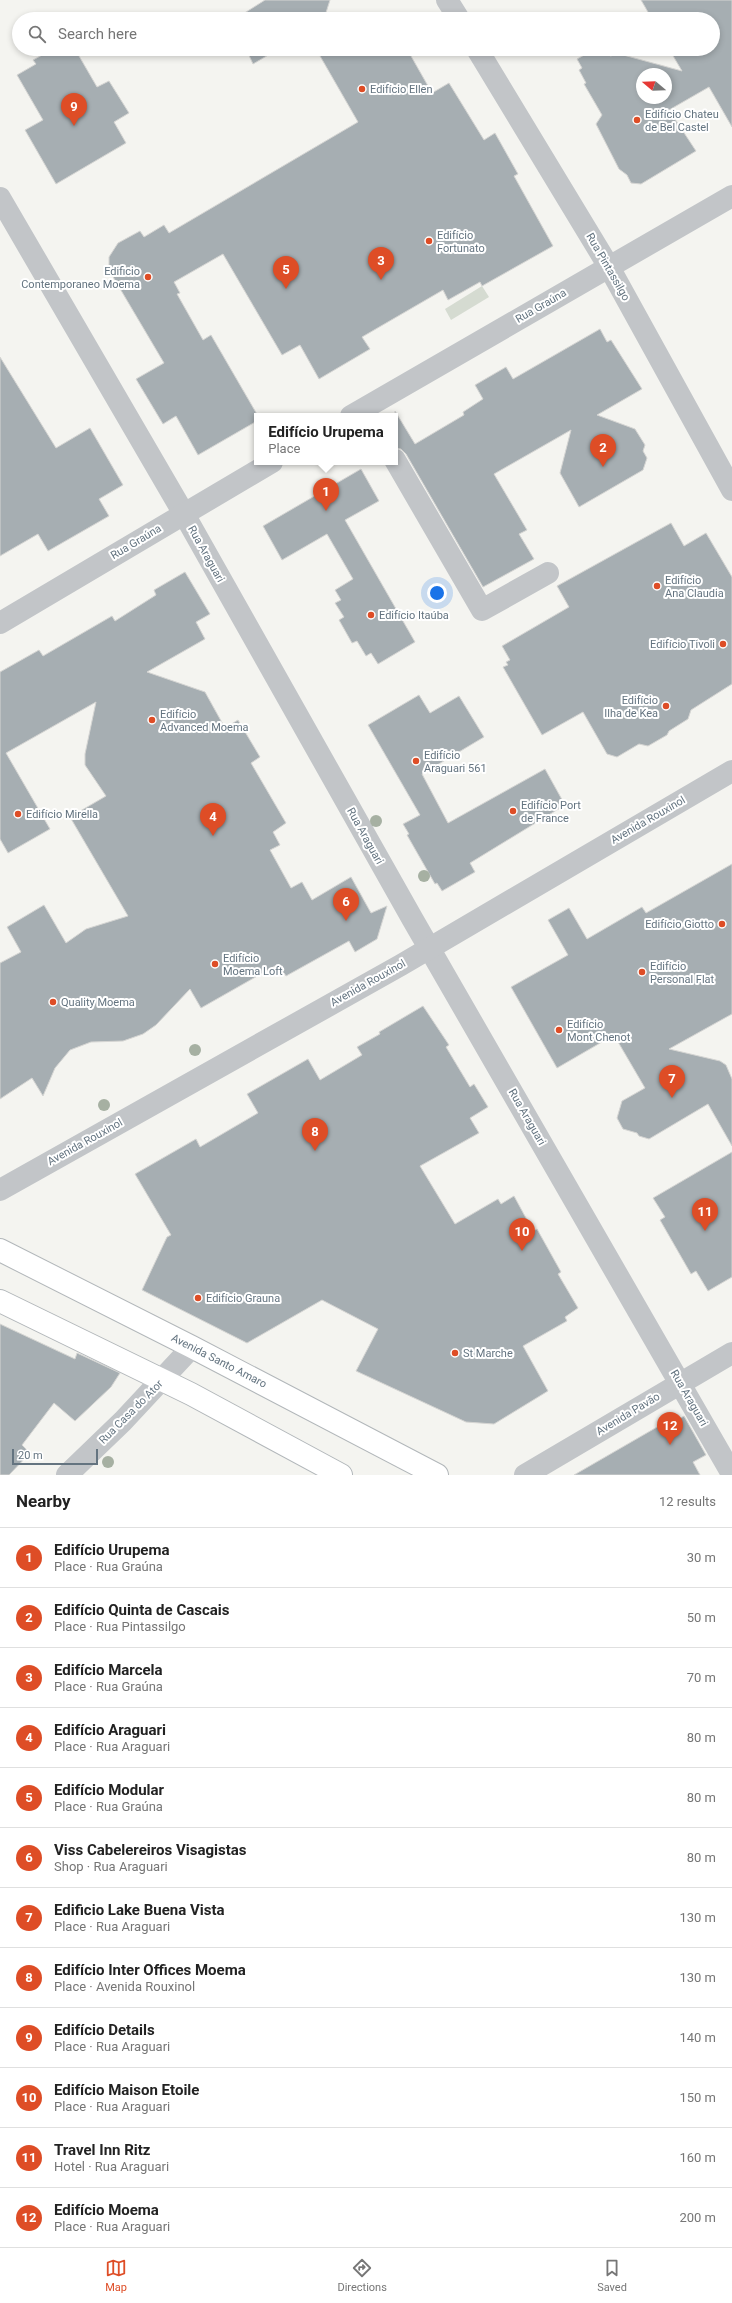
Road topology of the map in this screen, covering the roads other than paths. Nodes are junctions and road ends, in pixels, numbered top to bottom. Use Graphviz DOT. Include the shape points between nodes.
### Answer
graph roads {
  1 [pos="447,0"];
  2 [pos="455,12"];
  3 [pos="481,56"];
  4 [pos="732,196"];
  5 [pos="0,198"];
  6 [pos="609,267"];
  7 [pos="362,413"];
  8 [pos="267,465"];
  9 [pos="398,465"];
  10 [pos="732,490"];
  11 [pos="184,514"];
  12 [pos="548,573"];
  13 [pos="0,623"];
  14 [pos="732,771"];
  15 [pos="429,948"];
  16 [pos="0,1190"];
  17 [pos="0,1250"];
  18 [pos="0,1301"];
  19 [pos="192,1347"];
  20 [pos="732,1353"];
  21 [pos="163,1380"];
  22 [pos="681,1383"];
  23 [pos="732,1474"];
  24 [pos="67,1475"];
  25 [pos="341,1475"];
  26 [pos="437,1475"];
  27 [pos="525,1475"];
  1 -- 2 [label="street"];
  3 -- 6 [label="street, Rua Pintassilgo"];
  4 -- 6 [label="street, Rua Graúna"];
  5 -- 11 [label="street, Rua Araguari"];
  6 -- 7 [label="street, Rua Graúna"];
  6 -- 10 [label="street, Rua Pintassilgo"];
  8 -- 11 [label="street, Rua Graúna"];
  9 -- 12 [label="street" via="482,610"];
  11 -- 13 [label="street, Rua Graúna"];
  11 -- 15 [label="street, Rua Araguari"];
  14 -- 15 [label="street, Avenida Rouxinol"];
  15 -- 16 [label="street, Avenida Rouxinol"];
  15 -- 22 [label="street, Rua Araguari"];
  17 -- 19 [label="main road, Avenida Santo Amaro"];
  18 -- 21 [label="main road"];
  19 -- 21 [label="street, Rua Casa do Ator"];
  19 -- 26 [label="main road, Avenida Santo Amaro"];
  20 -- 22 [label="street, Avenida Pavão"];
  21 -- 24 [label="street, Rua Casa do Ator"];
  21 -- 25 [label="main road"];
  22 -- 23 [label="street, Rua Araguari"];
  22 -- 27 [label="street, Avenida Pavão"];
}
